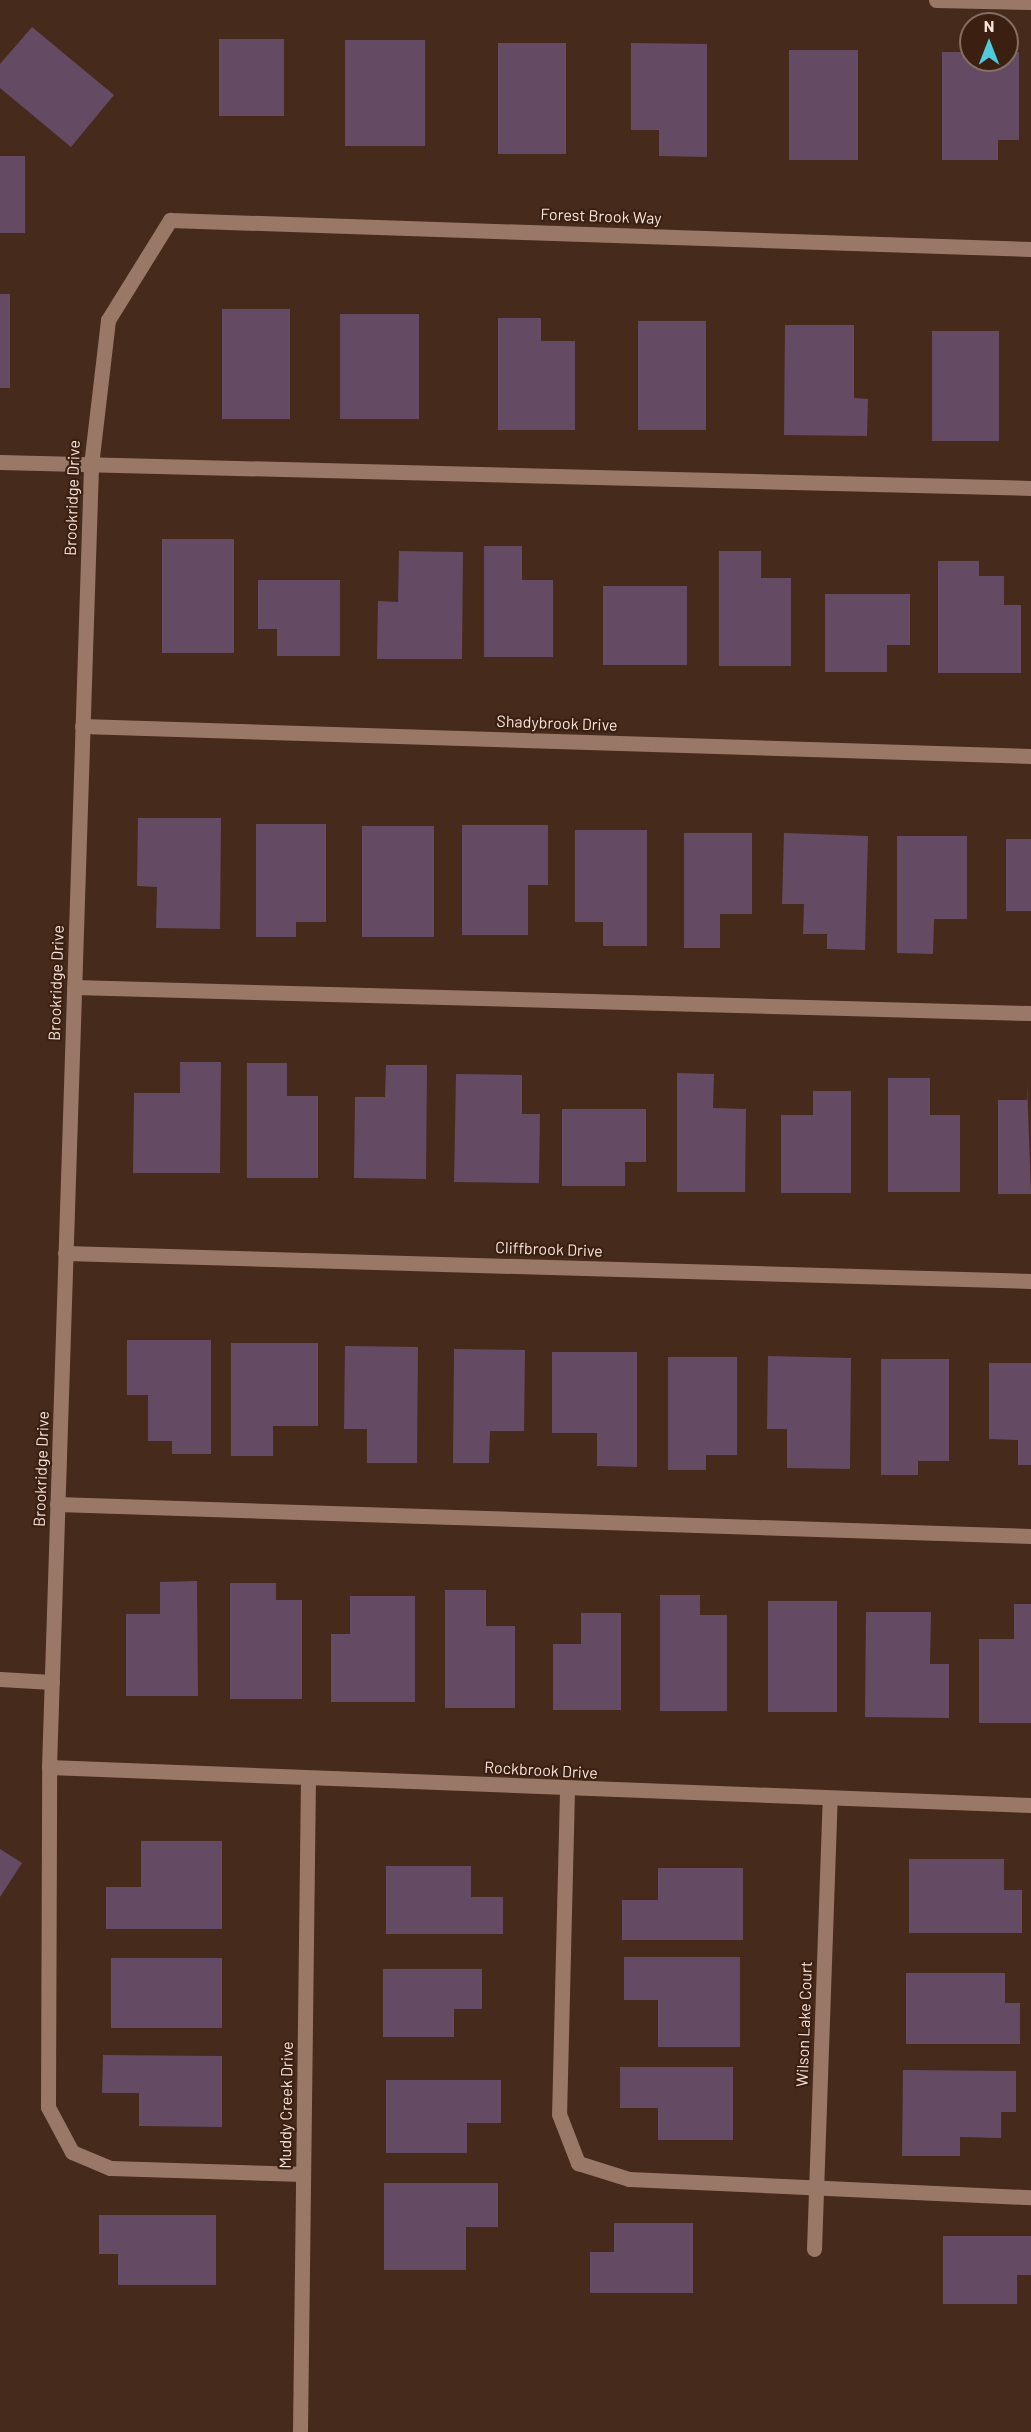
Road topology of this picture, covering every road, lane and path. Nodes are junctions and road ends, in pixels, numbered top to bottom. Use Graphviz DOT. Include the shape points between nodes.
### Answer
graph roads {
  1 [pos="936,0"];
  2 [pos="1031,2"];
  3 [pos="170,220"];
  4 [pos="1031,249"];
  5 [pos="0,462"];
  6 [pos="91,465"];
  7 [pos="1031,488"];
  8 [pos="82,726"];
  9 [pos="1031,756"];
  10 [pos="74,987"];
  11 [pos="1031,1013"];
  12 [pos="65,1253"];
  13 [pos="1031,1281"];
  14 [pos="57,1504"];
  15 [pos="1031,1536"];
  16 [pos="0,1679"];
  17 [pos="52,1682"];
  18 [pos="49,1767"];
  19 [pos="308,1778"];
  20 [pos="567,1790"];
  21 [pos="830,1801"];
  22 [pos="1031,1805"];
  23 [pos="303,2174"];
  24 [pos="816,2188"];
  25 [pos="1031,2197"];
  26 [pos="814,2249"];
  27 [pos="300,2432"];
  1 -- 2 [label="street"];
  3 -- 4 [label="street, Forest Brook Way"];
  3 -- 6 [label="street, Brookridge Drive" via="108,320"];
  5 -- 6 [label="street"];
  6 -- 7 [label="street"];
  6 -- 8 [label="street, Brookridge Drive"];
  8 -- 9 [label="street, Shadybrook Drive"];
  8 -- 10 [label="street, Brookridge Drive"];
  10 -- 11 [label="street"];
  10 -- 12 [label="street, Brookridge Drive"];
  12 -- 13 [label="street, Cliffbrook Drive"];
  12 -- 14 [label="street, Brookridge Drive"];
  14 -- 15 [label="street"];
  14 -- 17 [label="street, Brookridge Drive"];
  16 -- 17 [label="street"];
  17 -- 18 [label="street, Brookridge Drive"];
  18 -- 19 [label="street, Rockbrook Drive"];
  18 -- 23 [label="street, Brookridge Drive" via="48,2107 72,2152 110,2168"];
  19 -- 20 [label="street, Rockbrook Drive"];
  19 -- 23 [label="street, Muddy Creek Drive"];
  20 -- 21 [label="street, Rockbrook Drive"];
  20 -- 24 [label="street" via="559,2114 578,2163 629,2179"];
  21 -- 22 [label="street, Rockbrook Drive"];
  21 -- 24 [label="street, Wilson Lake Court"];
  23 -- 27 [label="street, Muddy Creek Drive"];
  24 -- 25 [label="street"];
  24 -- 26 [label="street, Wilson Lake Court"];
}
